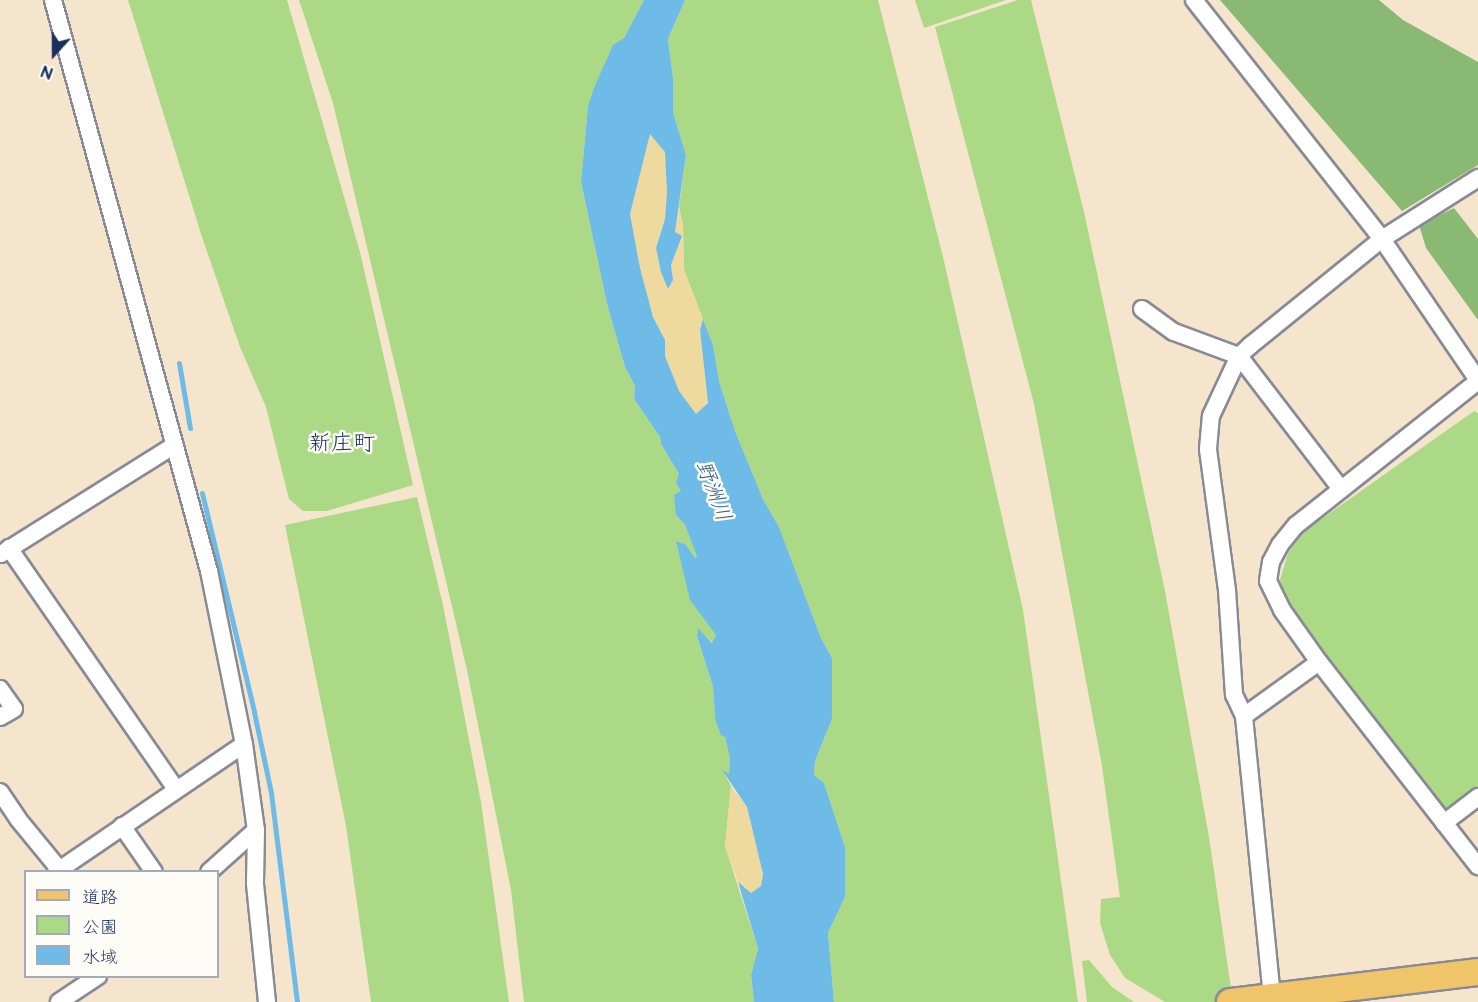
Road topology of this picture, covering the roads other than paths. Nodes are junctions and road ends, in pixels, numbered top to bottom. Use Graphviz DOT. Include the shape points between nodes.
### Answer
graph roads {
  1 [pos="53,0"];
  2 [pos="1194,0"];
  3 [pos="1478,178"];
  4 [pos="1382,239"];
  5 [pos="1142,309"];
  6 [pos="1239,356"];
  7 [pos="1478,380"];
  8 [pos="175,445"];
  9 [pos="1341,489"];
  10 [pos="3,551"];
  11 [pos="1319,662"];
  12 [pos="0,688"];
  13 [pos="1244,716"];
  14 [pos="0,717"];
  15 [pos="244,744"];
  16 [pos="176,788"];
  17 [pos="0,792"];
  18 [pos="1478,797"];
  19 [pos="1444,823"];
  20 [pos="122,826"];
  21 [pos="256,830"];
  22 [pos="1478,866"];
  23 [pos="57,870"];
  24 [pos="153,870"];
  25 [pos="211,870"];
  26 [pos="1478,972"];
  27 [pos="95,978"];
  28 [pos="1284,996"];
  29 [pos="1239,1001"];
  30 [pos="59,1002"];
  31 [pos="267,1002"];
  1 -- 8 [label="street"];
  2 -- 4 [label="street"];
  3 -- 4 [label="street"];
  4 -- 6 [label="street"];
  4 -- 7 [label="street"];
  5 -- 6 [label="street" via="1174,332"];
  6 -- 9 [label="street"];
  6 -- 13 [label="street" via="1211,416 1208,449 1227,590 1234,695"];
  7 -- 9 [label="street"];
  8 -- 10 [label="street"];
  8 -- 15 [label="street" via="209,571"];
  9 -- 11 [label="street" via="1296,525 1280,545 1271,562 1268,581 1282,610"];
  10 -- 16 [label="street"];
  11 -- 13 [label="street"];
  11 -- 19 [label="street"];
  12 -- 14 [label="street" via="14,710"];
  13 -- 28 [label="street"];
  15 -- 16 [label="street"];
  15 -- 21 [label="street"];
  16 -- 20 [label="street"];
  17 -- 23 [label="street"];
  18 -- 19 [label="street"];
  19 -- 22 [label="street"];
  20 -- 23 [label="street"];
  20 -- 24 [label="street"];
  21 -- 25 [label="street"];
  21 -- 31 [label="street" via="255,884"];
  26 -- 28 [label="main road"];
  27 -- 30 [label="street"];
  28 -- 29 [label="main road"];
}
